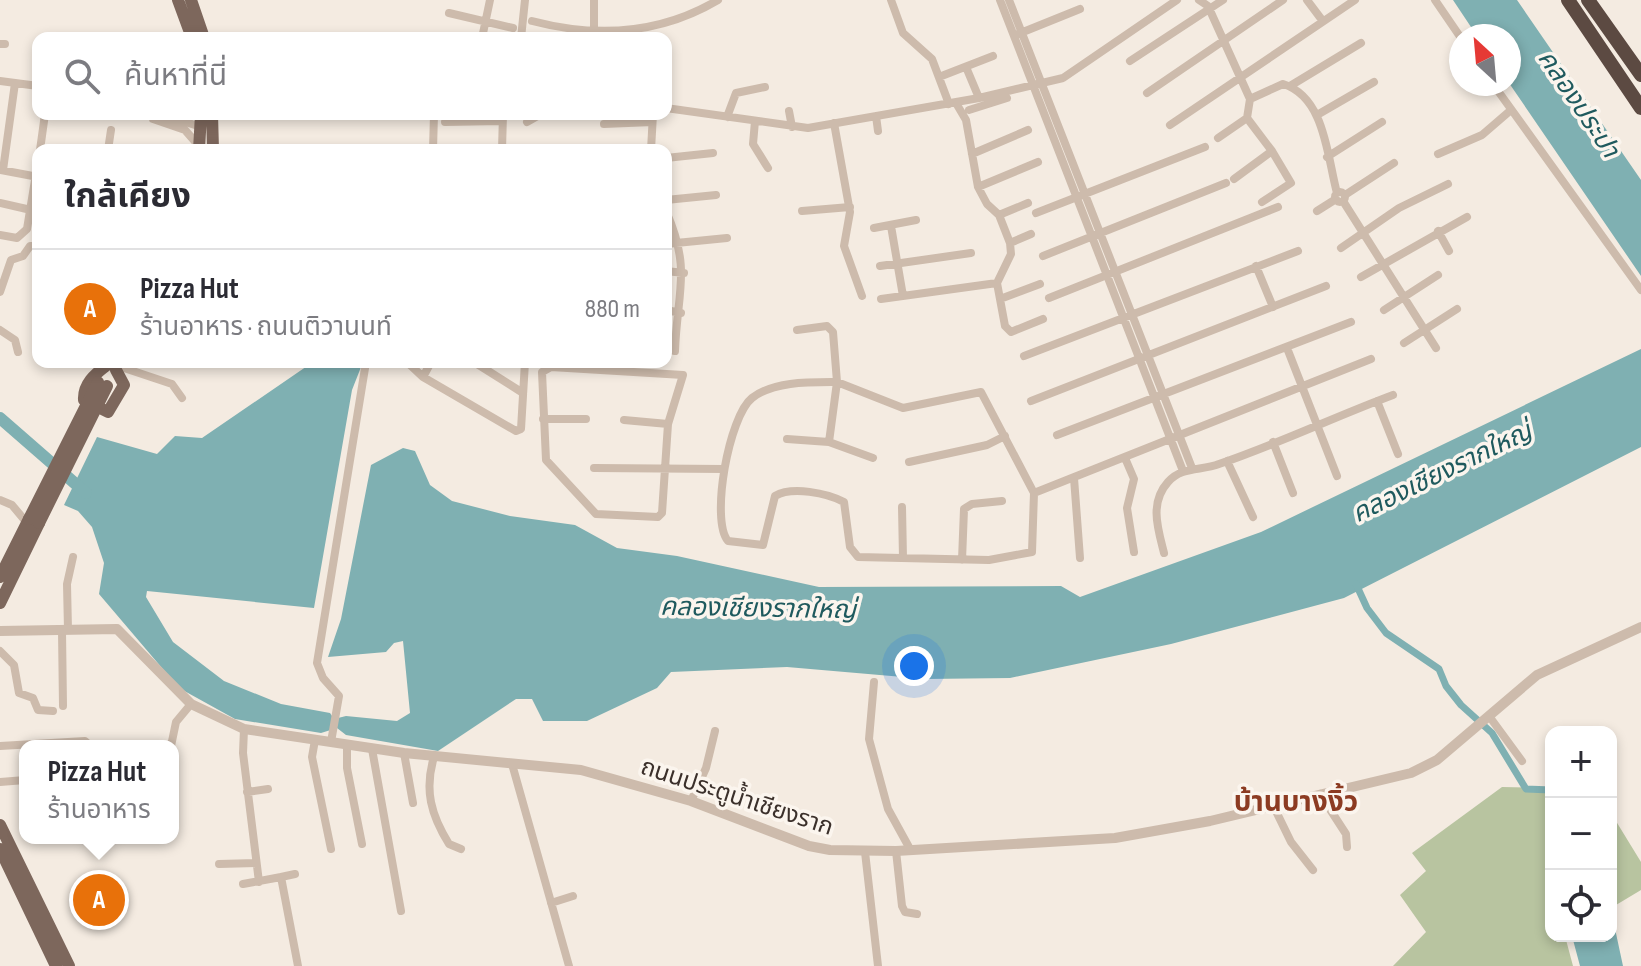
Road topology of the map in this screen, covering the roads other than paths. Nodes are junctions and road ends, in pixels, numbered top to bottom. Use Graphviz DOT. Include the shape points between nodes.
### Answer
graph roads {
  1 [pos="178,0"];
  2 [pos="191,0"];
  3 [pos="490,0"];
  4 [pos="525,0"];
  5 [pos="594,0"];
  6 [pos="718,0"];
  7 [pos="891,0"];
  8 [pos="1000,0"];
  9 [pos="1009,0"];
  10 [pos="1177,0"];
  11 [pos="1199,0"];
  12 [pos="1223,0"];
  13 [pos="1283,0"];
  14 [pos="1307,0"];
  15 [pos="1355,0"];
  16 [pos="1435,0"];
  17 [pos="1568,0"];
  18 [pos="1588,0"];
  19 [pos="1599,0"];
  20 [pos="1209,5"];
  21 [pos="1080,9"];
  22 [pos="449,13"];
  23 [pos="1322,20"];
  24 [pos="532,21"];
  25 [pos="485,22"];
  26 [pos="1451,24"];
  27 [pos="513,28"];
  28 [pos="189,32"];
  29 [pos="202,32"];
  30 [pos="483,32"];
  31 [pos="522,32"];
  32 [pos="557,32"];
  33 [pos="594,32"];
  34 [pos="604,32"];
  35 [pos="1018,34"];
  36 [pos="1224,43"];
  37 [pos="1361,43"];
  38 [pos="993,56"];
  39 [pos="1130,61"];
  40 [pos="1641,65"];
  41 [pos="966,67"];
  42 [pos="1641,75"];
  43 [pos="939,77"];
  44 [pos="1239,80"];
  45 [pos="0,81"];
  46 [pos="1374,82"];
  47 [pos="15,83"];
  48 [pos="32,85"];
  49 [pos="1038,85"];
  50 [pos="1290,86"];
  51 [pos="765,87"];
  52 [pos="1147,93"];
  53 [pos="1501,96"];
  54 [pos="979,98"];
  55 [pos="1007,98"];
  56 [pos="1250,99"];
  57 [pos="952,104"];
  58 [pos="1641,108"];
  59 [pos="672,109"];
  60 [pos="967,110"];
  61 [pos="1511,110"];
  62 [pos="789,111"];
  63 [pos="1317,115"];
  64 [pos="876,116"];
  65 [pos="727,117"];
  66 [pos="1247,118"];
  67 [pos="44,120"];
  68 [pos="164,120"];
  69 [pos="201,120"];
  70 [pos="212,120"];
  71 [pos="434,120"];
  72 [pos="474,120"];
  73 [pos="502,120"];
  74 [pos="530,120"];
  75 [pos="636,120"];
  76 [pos="652,120"];
  77 [pos="755,121"];
  78 [pos="445,122"];
  79 [pos="527,122"];
  80 [pos="1382,122"];
  81 [pos="834,123"];
  82 [pos="604,124"];
  83 [pos="1170,125"];
  84 [pos="792,127"];
  85 [pos="111,130"];
  86 [pos="1028,130"];
  87 [pos="878,131"];
  88 [pos="1218,138"];
  89 [pos="41,144"];
  90 [pos="109,144"];
  91 [pos="195,144"];
  92 [pos="199,144"];
  93 [pos="213,144"];
  94 [pos="433,144"];
  95 [pos="502,144"];
  96 [pos="651,144"];
  97 [pos="1205,147"];
  98 [pos="1272,151"];
  99 [pos="713,153"];
  100 [pos="972,154"];
  101 [pos="1438,154"];
  102 [pos="672,157"];
  103 [pos="1327,157"];
  104 [pos="1038,162"];
  105 [pos="1394,163"];
  106 [pos="768,168"];
  107 [pos="2,170"];
  108 [pos="32,176"];
  109 [pos="1448,184"];
  110 [pos="978,187"];
  111 [pos="1080,194"];
  112 [pos="716,195"];
  113 [pos="1340,197"];
  114 [pos="672,199"];
  115 [pos="1262,202"];
  116 [pos="0,203"];
  117 [pos="1028,203"];
  118 [pos="32,204"];
  119 [pos="850,207"];
  120 [pos="1278,207"];
  121 [pos="31,210"];
  122 [pos="802,211"];
  123 [pos="1317,211"];
  124 [pos="1036,213"];
  125 [pos="999,215"];
  126 [pos="1467,217"];
  127 [pos="916,220"];
  128 [pos="672,224"];
  129 [pos="891,226"];
  130 [pos="874,228"];
  131 [pos="1438,231"];
  132 [pos="1362,232"];
  133 [pos="1031,234"];
  134 [pos="0,235"];
  135 [pos="1096,235"];
  136 [pos="727,238"];
  137 [pos="680,242"];
  138 [pos="672,243"];
  139 [pos="1010,243"];
  140 [pos="32,246"];
  141 [pos="1341,248"];
  142 [pos="1298,251"];
  143 [pos="1449,251"];
  144 [pos="971,253"];
  145 [pos="1043,256"];
  146 [pos="898,263"];
  147 [pos="1384,263"];
  148 [pos="880,266"];
  149 [pos="1256,266"];
  150 [pos="672,272"];
  151 [pos="684,273"];
  152 [pos="1112,275"];
  153 [pos="1438,275"];
  154 [pos="1361,277"];
  155 [pos="997,283"];
  156 [pos="1040,284"];
  157 [pos="1326,286"];
  158 [pos="1641,290"];
  159 [pos="0,292"];
  160 [pos="862,296"];
  161 [pos="903,296"];
  162 [pos="1405,297"];
  163 [pos="1049,298"];
  164 [pos="881,299"];
  165 [pos="1000,299"];
  166 [pos="1273,307"];
  167 [pos="1457,309"];
  168 [pos="1384,310"];
  169 [pos="672,311"];
  170 [pos="681,313"];
  171 [pos="1127,317"];
  172 [pos="1043,319"];
  173 [pos="1351,322"];
  174 [pos="1425,328"];
  175 [pos="0,330"];
  176 [pos="797,330"];
  177 [pos="1404,343"];
  178 [pos="1287,348"];
  179 [pos="1436,348"];
  180 [pos="672,350"];
  181 [pos="18,352"];
  182 [pos="1024,356"];
  183 [pos="1371,359"];
  184 [pos="1143,360"];
  185 [pos="112,368"];
  186 [pos="123,368"];
  187 [pos="365,368"];
  188 [pos="413,368"];
  189 [pos="428,368"];
  190 [pos="483,368"];
  191 [pos="525,368"];
  192 [pos="549,368"];
  193 [pos="568,368"];
  194 [pos="423,377"];
  195 [pos="836,386"];
  196 [pos="1302,386"];
  197 [pos="523,393"];
  198 [pos="1393,395"];
  199 [pos="1158,397"];
  200 [pos="182,398"];
  201 [pos="1031,401"];
  202 [pos="1377,401"];
  203 [pos="543,419"];
  204 [pos="586,419"];
  205 [pos="624,420"];
  206 [pos="668,424"];
  207 [pos="1317,425"];
  208 [pos="1057,435"];
  209 [pos="1005,436"];
  210 [pos="1175,437"];
  211 [pos="829,438"];
  212 [pos="787,439"];
  213 [pos="1273,442"];
  214 [pos="1398,454"];
  215 [pos="873,458"];
  216 [pos="1125,458"];
  217 [pos="1227,461"];
  218 [pos="909,462"];
  219 [pos="594,468"];
  220 [pos="668,468"];
  221 [pos="724,469"];
  222 [pos="1188,469"];
  223 [pos="1337,476"];
  224 [pos="1071,479"];
  225 [pos="1034,493"];
  226 [pos="1293,493"];
  227 [pos="0,500"];
  228 [pos="1002,501"];
  229 [pos="902,507"];
  230 [pos="1253,517"];
  231 [pos="32,522"];
  232 [pos="1134,552"];
  233 [pos="1164,553"];
  234 [pos="73,557"];
  235 [pos="903,558"];
  236 [pos="1080,558"];
  237 [pos="962,560"];
  238 [pos="0,577"];
  239 [pos="0,603"];
  240 [pos="1641,627"];
  241 [pos="65,630"];
  242 [pos="0,631"];
  243 [pos="0,651"];
  244 [pos="874,682"];
  245 [pos="191,704"];
  246 [pos="63,706"];
  247 [pos="53,711"];
  248 [pos="1488,717"];
  249 [pos="244,729"];
  250 [pos="715,731"];
  251 [pos="172,740"];
  252 [pos="315,740"];
  253 [pos="331,742"];
  254 [pos="347,745"];
  255 [pos="372,749"];
  256 [pos="404,753"];
  257 [pos="434,757"];
  258 [pos="1522,761"];
  259 [pos="512,764"];
  260 [pos="268,789"];
  261 [pos="247,792"];
  262 [pos="1320,794"];
  263 [pos="691,801"];
  264 [pos="413,803"];
  265 [pos="1273,805"];
  266 [pos="0,825"];
  267 [pos="362,844"];
  268 [pos="1347,847"];
  269 [pos="0,849"];
  270 [pos="331,849"];
  271 [pos="461,849"];
  272 [pos="910,849"];
  273 [pos="896,851"];
  274 [pos="865,852"];
  275 [pos="256,863"];
  276 [pos="219,864"];
  277 [pos="1313,870"];
  278 [pos="295,874"];
  279 [pos="281,877"];
  280 [pos="259,882"];
  281 [pos="243,884"];
  282 [pos="573,896"];
  283 [pos="551,903"];
  284 [pos="401,911"];
  285 [pos="917,914"];
  286 [pos="56,966"];
  287 [pos="69,966"];
  288 [pos="298,966"];
  289 [pos="569,966"];
  290 [pos="878,966"];
  1 -- 28 [label="main road"];
  2 -- 29 [label="main road"];
  3 -- 25 [label="street"];
  4 -- 31 [label="street"];
  5 -- 33 [label="street"];
  6 -- 34 [label="street" via="657,27"];
  7 -- 43 [label="street" via="903,33 932,59"];
  8 -- 35 [label="street"];
  9 -- 35 [label="street"];
  10 -- 49 [label="street" via="1063,78"];
  11 -- 20 [label="street"];
  12 -- 20 [label="street"];
  13 -- 36 [label="street"];
  14 -- 23 [label="street"];
  15 -- 23 [label="street"];
  16 -- 26 [label="street"];
  17 -- 58 [label="highway"];
  18 -- 42 [label="highway"];
  19 -- 40 [label="highway"];
  20 -- 36 [label="street"];
  20 -- 39 [label="street"];
  21 -- 35 [label="street"];
  22 -- 25 [label="street"];
  23 -- 44 [label="street"];
  24 -- 32 [label="street"];
  25 -- 27 [label="street"];
  25 -- 30 [label="street"];
  35 -- 49 [label="street"];
  36 -- 44 [label="street"];
  36 -- 52 [label="street"];
  37 -- 50 [label="street"];
  38 -- 41 [label="street"];
  41 -- 43 [label="street"];
  41 -- 54 [label="street"];
  43 -- 57 [label="street"];
  44 -- 56 [label="street"];
  44 -- 83 [label="street"];
  45 -- 47 [label="street"];
  46 -- 63 [label="street"];
  47 -- 48 [label="street"];
  47 -- 107 [label="street"];
  49 -- 54 [label="street"];
  49 -- 111 [label="street"];
  50 -- 56 [label="street" via="1275,85"];
  50 -- 63 [label="street" via="1306,97"];
  51 -- 65 [label="street" via="736,93"];
  53 -- 61 [label="street"];
  54 -- 60 [label="street"];
  55 -- 60 [label="street"];
  56 -- 66 [label="street"];
  57 -- 60 [label="street"];
  57 -- 60 [label="street"];
  57 -- 64 [label="street"];
  59 -- 65 [label="street"];
  60 -- 100 [label="street"];
  61 -- 101 [label="street" via="1482,135"];
  61 -- 158 [label="street"];
  62 -- 84 [label="street"];
  63 -- 103 [label="street"];
  64 -- 81 [label="street"];
  64 -- 87 [label="street"];
  65 -- 77 [label="street"];
  66 -- 88 [label="street"];
  66 -- 98 [label="street"];
  67 -- 89 [label="street"];
  68 -- 91 [label="street" via="185,130"];
  69 -- 92 [label="main road"];
  70 -- 93 [label="main road"];
  71 -- 94 [label="street"];
  72 -- 78 [label="street"];
  73 -- 95 [label="street"];
  74 -- 79 [label="street"];
  75 -- 82 [label="street"];
  76 -- 96 [label="street"];
  77 -- 84 [label="street"];
  77 -- 106 [label="street" via="753,144"];
  80 -- 103 [label="street"];
  81 -- 84 [label="street"];
  81 -- 119 [label="street"];
  85 -- 90 [label="street"];
  86 -- 100 [label="street"];
  97 -- 111 [label="street"];
  98 -- 115 [label="street" via="1291,183"];
  98 -- 135 [label="street" via="1230,181"];
  99 -- 102 [label="street"];
  100 -- 110 [label="street"];
  103 -- 113 [label="street"];
  104 -- 110 [label="street"];
  105 -- 113 [label="street"];
  107 -- 108 [label="street"];
  109 -- 132 [label="street"];
  110 -- 125 [label="street"];
  111 -- 124 [label="street"];
  111 -- 135 [label="street"];
  112 -- 114 [label="street"];
  113 -- 123 [label="street"];
  113 -- 132 [label="street"];
  116 -- 121 [label="street"];
  117 -- 125 [label="street"];
  118 -- 121 [label="street"];
  119 -- 122 [label="street"];
  119 -- 160 [label="street" via="843,241"];
  120 -- 152 [label="street"];
  121 -- 134 [label="street" via="23,235"];
  125 -- 139 [label="street"];
  126 -- 131 [label="street"];
  127 -- 129 [label="street"];
  128 -- 137 [label="street"];
  129 -- 130 [label="street"];
  129 -- 146 [label="street"];
  131 -- 143 [label="street"];
  131 -- 147 [label="street"];
  132 -- 141 [label="street"];
  132 -- 147 [label="street"];
  133 -- 139 [label="street"];
  135 -- 145 [label="street"];
  135 -- 152 [label="street"];
  136 -- 137 [label="street"];
  137 -- 138 [label="street"];
  137 -- 151 [label="street"];
  139 -- 155 [label="street" via="1011,254"];
  140 -- 159 [label="street" via="11,260"];
  142 -- 149 [label="street"];
  144 -- 146 [label="street"];
  146 -- 148 [label="street"];
  146 -- 161 [label="street"];
  147 -- 154 [label="street"];
  147 -- 162 [label="street"];
  149 -- 166 [label="street"];
  149 -- 171 [label="street"];
  150 -- 151 [label="street"];
  151 -- 170 [label="street"];
  152 -- 163 [label="street"];
  152 -- 171 [label="street"];
  153 -- 162 [label="street"];
  155 -- 161 [label="street"];
  155 -- 165 [label="street"];
  156 -- 165 [label="street"];
  157 -- 166 [label="street"];
  161 -- 164 [label="street"];
  162 -- 168 [label="street"];
  162 -- 174 [label="street"];
  165 -- 172 [label="street" via="1007,330"];
  166 -- 184 [label="street"];
  167 -- 174 [label="street"];
  169 -- 170 [label="street"];
  170 -- 180 [label="street"];
  171 -- 182 [label="street"];
  171 -- 184 [label="street"];
  173 -- 178 [label="street"];
  174 -- 177 [label="street"];
  174 -- 179 [label="street"];
  175 -- 181 [label="street" via="15,340"];
  176 -- 195 [label="street" via="831,328"];
  178 -- 196 [label="street"];
  178 -- 199 [label="street"];
  183 -- 196 [label="street"];
  184 -- 199 [label="street"];
  184 -- 201 [label="street"];
  185 -- 231 [label="main road, bridge"];
  186 -- 200 [label="street" via="172,384"];
  187 -- 253 [label="street" via="317,663 339,696"];
  188 -- 194 [label="street"];
  189 -- 194 [label="street"];
  190 -- 197 [label="street"];
  191 -- 197 [label="street"];
  192 -- 203 [label="street" via="542,372"];
  193 -- 206 [label="street" via="683,375"];
  194 -- 197 [label="street" via="516,431 521,429"];
  195 -- 209 [label="street" via="903,408 981,392"];
  195 -- 211 [label="street"];
  195 -- 221 [label="street" via="800,383 752,398 738,415"];
  196 -- 207 [label="street"];
  196 -- 210 [label="street"];
  198 -- 202 [label="street"];
  199 -- 208 [label="street"];
  199 -- 210 [label="street"];
  202 -- 207 [label="street"];
  202 -- 214 [label="street"];
  203 -- 204 [label="street"];
  203 -- 220 [label="street" via="546,460 596,514 658,517"];
  205 -- 206 [label="street"];
  206 -- 220 [label="street"];
  207 -- 213 [label="street"];
  207 -- 223 [label="street"];
  209 -- 218 [label="street"];
  209 -- 225 [label="street"];
  210 -- 216 [label="street"];
  210 -- 222 [label="street"];
  211 -- 212 [label="street"];
  211 -- 215 [label="street"];
  213 -- 217 [label="street"];
  213 -- 226 [label="street"];
  216 -- 224 [label="street"];
  216 -- 232 [label="street" via="1134,479 1127,508"];
  217 -- 222 [label="street"];
  217 -- 230 [label="street"];
  219 -- 220 [label="street"];
  220 -- 221 [label="street"];
  221 -- 235 [label="street" via="723,531 728,541 763,545 775,496 808,492 844,502 852,554"];
  222 -- 233 [label="street" via="1169,480 1157,507"];
  224 -- 225 [label="street"];
  224 -- 236 [label="street"];
  225 -- 237 [label="street" via="1032,552"];
  227 -- 231 [label="street"];
  228 -- 237 [label="street" via="964,509"];
  229 -- 235 [label="street"];
  231 -- 238 [label="main road"];
  231 -- 239 [label="main road"];
  234 -- 241 [label="street"];
  235 -- 237 [label="street"];
  240 -- 248 [label="street, ถนนประตูน้ำเชียงราก" via="1537,675"];
  241 -- 242 [label="street, ถนนประตูน้ำเชียงราก"];
  241 -- 245 [label="street, ถนนประตูน้ำเชียงราก" via="122,632"];
  241 -- 246 [label="street"];
  243 -- 247 [label="street" via="14,665 19,693 31,696 38,710"];
  244 -- 272 [label="street" via="869,739 888,809"];
  245 -- 249 [label="street, ถนนประตูน้ำเชียงราก"];
  245 -- 251 [label="street" via="176,722"];
  248 -- 258 [label="street"];
  248 -- 262 [label="street, ถนนประตูน้ำเชียงราก" via="1424,768"];
  249 -- 252 [label="street, ถนนประตูน้ำเชียงราก"];
  249 -- 261 [label="street"];
  250 -- 263 [label="street"];
  252 -- 253 [label="street, ถนนประตูน้ำเชียงราก"];
  252 -- 270 [label="street" via="312,757"];
  253 -- 254 [label="street, ถนนประตูน้ำเชียงราก"];
  254 -- 255 [label="street, ถนนประตูน้ำเชียงราก"];
  254 -- 267 [label="street"];
  255 -- 256 [label="street, ถนนประตูน้ำเชียงราก"];
  255 -- 284 [label="street"];
  256 -- 257 [label="street, ถนนประตูน้ำเชียงราก"];
  256 -- 264 [label="street"];
  257 -- 259 [label="street, ถนนประตูน้ำเชียงราก"];
  257 -- 271 [label="street" via="431,809 449,844"];
  259 -- 263 [label="street, ถนนประตูน้ำเชียงราก" via="581,770"];
  259 -- 283 [label="street"];
  260 -- 261 [label="street"];
  261 -- 275 [label="street"];
  262 -- 265 [label="street, ถนนประตูน้ำเชียงราก"];
  262 -- 268 [label="street" via="1346,834"];
  263 -- 274 [label="street, ถนนประตูน้ำเชียงราก" via="809,846"];
  265 -- 272 [label="street, ถนนประตูน้ำเชียงราก" via="1115,838"];
  265 -- 277 [label="street" via="1291,842"];
  266 -- 287 [label="main road"];
  269 -- 286 [label="main road"];
  272 -- 273 [label="street, ถนนประตูน้ำเชียงราก"];
  273 -- 274 [label="street, ถนนประตูน้ำเชียงราก"];
  273 -- 285 [label="street" via="902,906"];
  274 -- 290 [label="street"];
  275 -- 276 [label="street"];
  275 -- 280 [label="street"];
  278 -- 279 [label="street"];
  279 -- 280 [label="street"];
  279 -- 288 [label="street"];
  280 -- 281 [label="street"];
  282 -- 283 [label="street"];
  283 -- 289 [label="street"];
}
